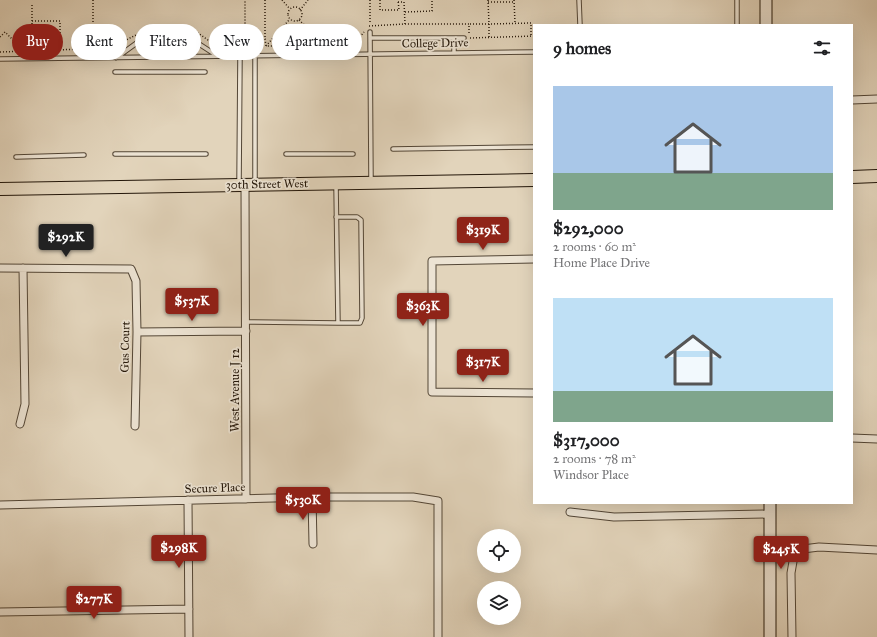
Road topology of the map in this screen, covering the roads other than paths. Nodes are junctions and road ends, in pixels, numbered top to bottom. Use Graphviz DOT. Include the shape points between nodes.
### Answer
graph roads {
  1 [pos="579,0"];
  2 [pos="736,0"];
  3 [pos="766,0"];
  4 [pos="580,24"];
  5 [pos="737,24"];
  6 [pos="766,24"];
  7 [pos="370,32"];
  8 [pos="370,38"];
  9 [pos="454,38"];
  10 [pos="464,38"];
  11 [pos="127,50"];
  12 [pos="209,51"];
  13 [pos="533,52"];
  14 [pos="454,53"];
  15 [pos="370,54"];
  16 [pos="209,56"];
  17 [pos="264,56"];
  18 [pos="0,59"];
  19 [pos="71,59"];
  20 [pos="127,59"];
  21 [pos="240,60"];
  22 [pos="255,60"];
  23 [pos="115,72"];
  24 [pos="205,72"];
  25 [pos="877,99"];
  26 [pos="853,100"];
  27 [pos="533,148"];
  28 [pos="393,149"];
  29 [pos="115,154"];
  30 [pos="206,154"];
  31 [pos="286,154"];
  32 [pos="354,154"];
  33 [pos="84,155"];
  34 [pos="16,157"];
  35 [pos="877,176"];
  36 [pos="853,177"];
  37 [pos="533,180"];
  38 [pos="371,183"];
  39 [pos="336,184"];
  40 [pos="246,185"];
  41 [pos="0,189"];
  42 [pos="336,217"];
  43 [pos="533,259"];
  44 [pos="0,268"];
  45 [pos="23,268"];
  46 [pos="246,322"];
  47 [pos="338,322"];
  48 [pos="246,331"];
  49 [pos="137,332"];
  50 [pos="533,393"];
  51 [pos="20,424"];
  52 [pos="135,426"];
  53 [pos="853,438"];
  54 [pos="877,439"];
  55 [pos="312,497"];
  56 [pos="246,499"];
  57 [pos="188,500"];
  58 [pos="0,505"];
  59 [pos="770,508"];
  60 [pos="570,512"];
  61 [pos="313,544"];
  62 [pos="877,550"];
  63 [pos="188,609"];
  64 [pos="0,612"];
  65 [pos="189,637"];
  66 [pos="438,637"];
  67 [pos="770,637"];
  68 [pos="792,637"];
  1 -- 4 [label="lane"];
  2 -- 5 [label="lane"];
  3 -- 6 [label="street"];
  7 -- 8 [label="lane"];
  8 -- 9 [label="lane"];
  8 -- 15 [label="lane"];
  9 -- 10 [label="lane"];
  9 -- 14 [label="lane"];
  11 -- 12 [label="lane" via="138,42 196,42"];
  13 -- 14 [label="lane, College Drive"];
  14 -- 15 [label="lane, College Drive"];
  15 -- 17 [label="lane, College Drive"];
  15 -- 38 [label="lane"];
  16 -- 20 [label="lane, College Drive"];
  18 -- 19 [label="lane, College Drive"];
  21 -- 40 [label="lane"];
  22 -- 40 [label="lane"];
  23 -- 24 [label="lane"];
  25 -- 26 [label="street"];
  27 -- 28 [label="lane"];
  29 -- 30 [label="lane"];
  31 -- 32 [label="lane"];
  33 -- 34 [label="lane"];
  35 -- 36 [label="main road"];
  37 -- 38 [label="main road, 30th Street West"];
  38 -- 39 [label="main road, 30th Street West"];
  39 -- 40 [label="main road, 30th Street West"];
  39 -- 42 [label="lane"];
  40 -- 41 [label="main road, 30th Street West"];
  40 -- 46 [label="street, West Avenue J 12"];
  42 -- 47 [label="lane"];
  42 -- 47 [label="lane" via="357,217 360,220 362,318 360,322"];
  43 -- 50 [label="street" via="432,261 432,392"];
  44 -- 45 [label="street"];
  45 -- 49 [label="street, Gus Court" via="131,269 136,281"];
  45 -- 51 [label="street" via="25,404"];
  46 -- 47 [label="lane"];
  46 -- 48 [label="street, West Avenue J 12"];
  48 -- 49 [label="street"];
  48 -- 56 [label="street, West Avenue J 12"];
  49 -- 52 [label="street, Gus Court"];
  53 -- 54 [label="street"];
  55 -- 56 [label="street, Secure Place"];
  55 -- 61 [label="street"];
  55 -- 66 [label="street, Secure Place" via="413,497 438,501"];
  56 -- 57 [label="street, Secure Place"];
  57 -- 58 [label="street, Secure Place"];
  57 -- 63 [label="street"];
  59 -- 60 [label="street" via="614,517"];
  59 -- 67 [label="street"];
  62 -- 68 [label="street" via="819,547 795,550 791,573"];
  63 -- 64 [label="street"];
  63 -- 65 [label="street"];
}
